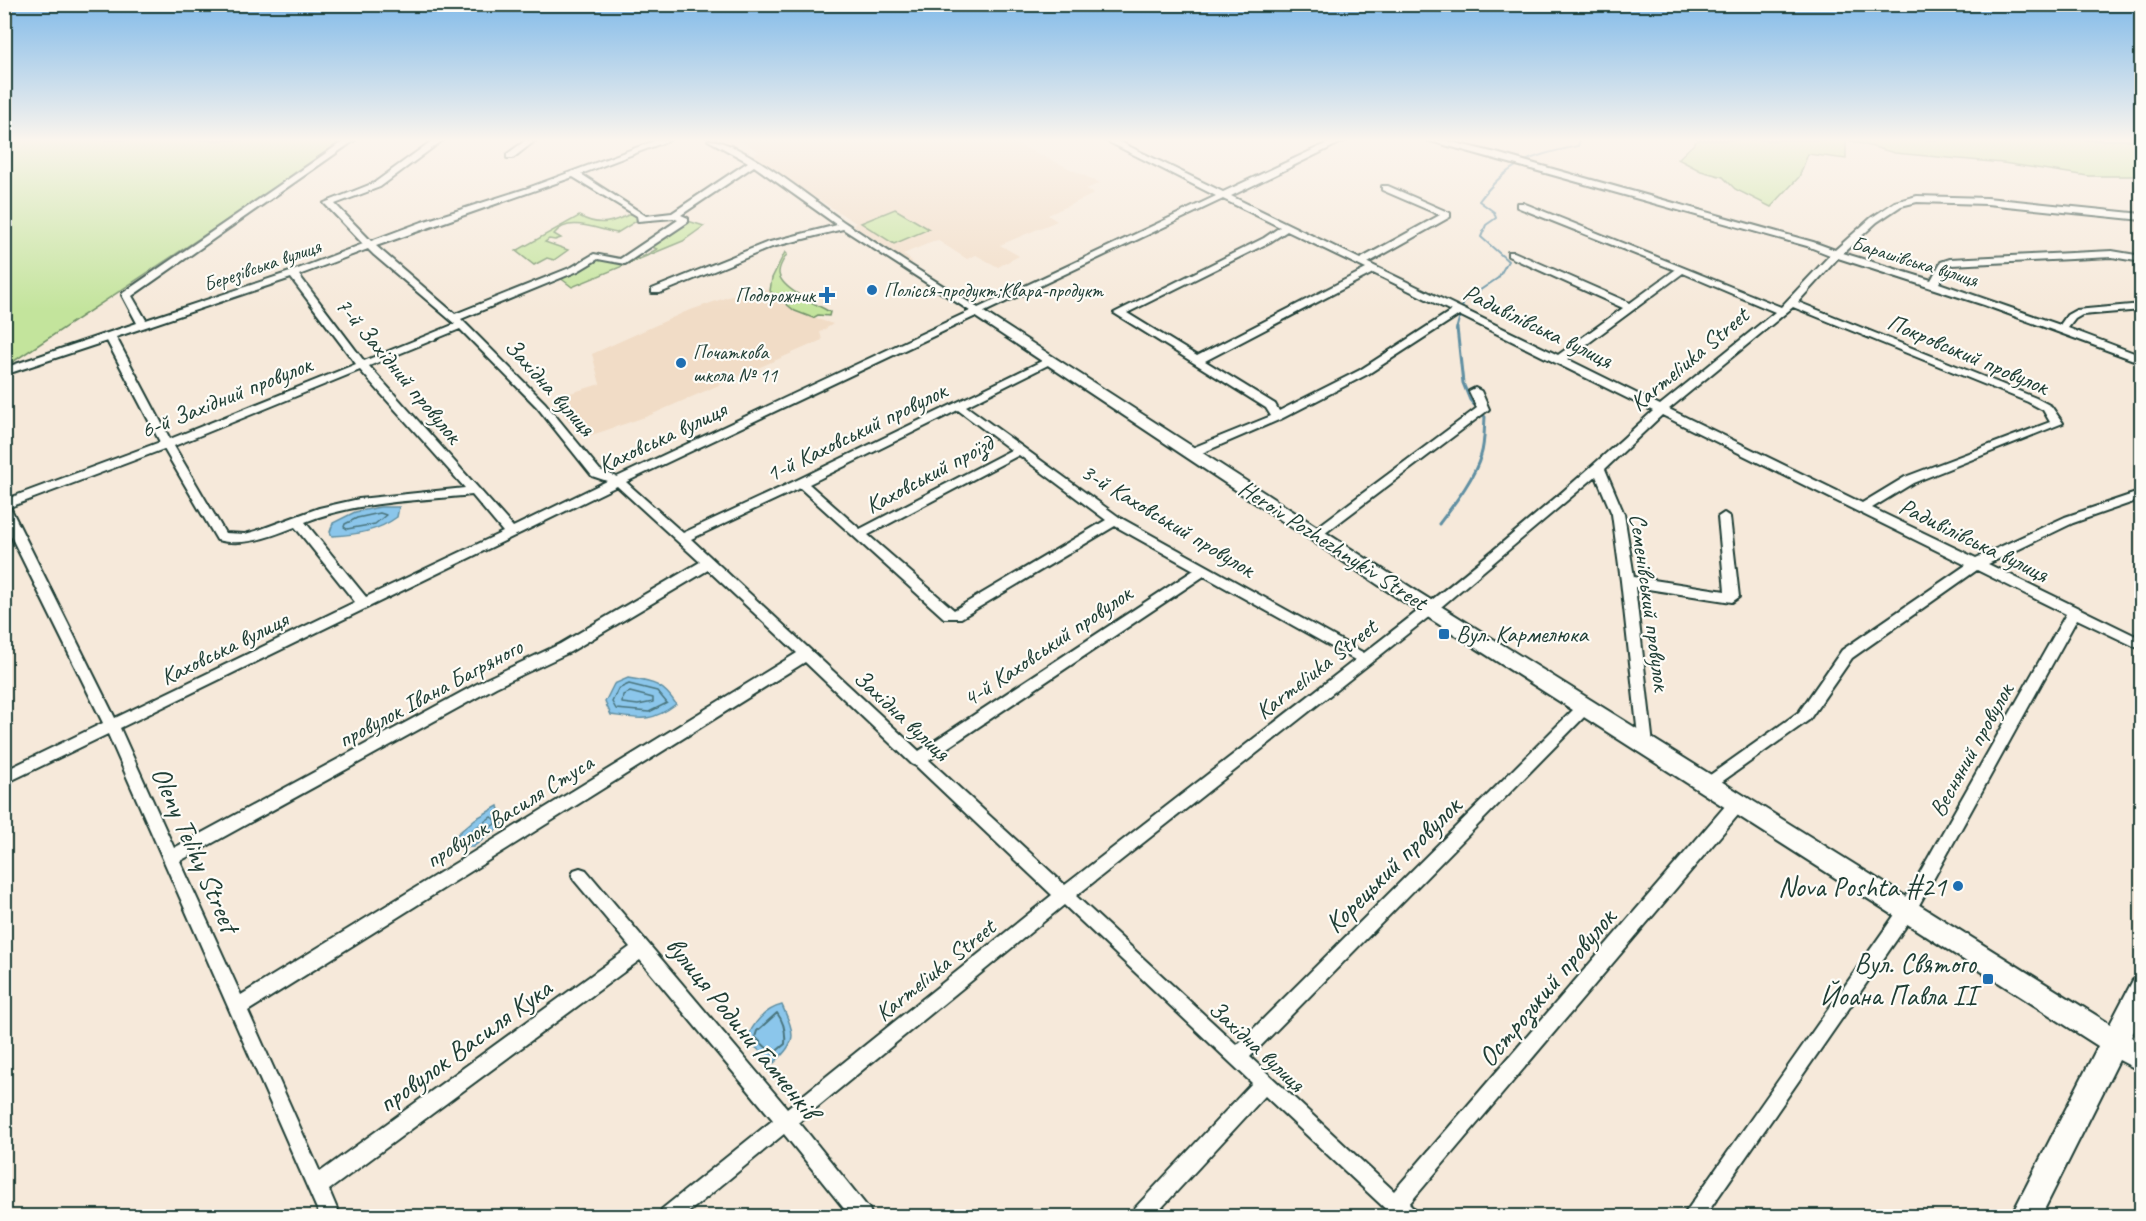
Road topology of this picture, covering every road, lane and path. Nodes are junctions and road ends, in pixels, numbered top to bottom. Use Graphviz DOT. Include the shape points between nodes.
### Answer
graph roads {
  1 [pos="269,197"];
  2 [pos="345,197"];
  3 [pos="511,197"];
  4 [pos="613,197"];
  5 [pos="701,197"];
  6 [pos="803,197"];
  7 [pos="1221,197"];
  8 [pos="1225,197"];
  9 [pos="1406,197"];
  10 [pos="1641,197"];
  11 [pos="1520,205"];
  12 [pos="674,215"];
  13 [pos="2142,217"];
  14 [pos="844,226"];
  15 [pos="1287,227"];
  16 [pos="371,246"];
  17 [pos="1511,254"];
  18 [pos="1835,255"];
  19 [pos="2142,259"];
  20 [pos="1360,263"];
  21 [pos="1374,269"];
  22 [pos="1681,270"];
  23 [pos="293,274"];
  24 [pos="1934,284"];
  25 [pos="656,291"];
  26 [pos="1630,307"];
  27 [pos="1787,307"];
  28 [pos="2142,307"];
  29 [pos="976,311"];
  30 [pos="1459,311"];
  31 [pos="458,322"];
  32 [pos="142,324"];
  33 [pos="2062,329"];
  34 [pos="110,336"];
  35 [pos="1050,360"];
  36 [pos="1559,360"];
  37 [pos="2142,360"];
  38 [pos="1196,361"];
  39 [pos="362,365"];
  40 [pos="4,372"];
  41 [pos="1475,392"];
  42 [pos="958,405"];
  43 [pos="1661,410"];
  44 [pos="1276,417"];
  45 [pos="166,444"];
  46 [pos="1018,450"];
  47 [pos="1191,453"];
  48 [pos="1599,468"];
  49 [pos="618,481"];
  50 [pos="801,483"];
  51 [pos="475,491"];
  52 [pos="2142,495"];
  53 [pos="4,506"];
  54 [pos="1863,508"];
  55 [pos="1724,517"];
  56 [pos="296,520"];
  57 [pos="1115,520"];
  58 [pos="511,533"];
  59 [pos="860,534"];
  60 [pos="1317,534"];
  61 [pos="680,539"];
  62 [pos="709,563"];
  63 [pos="1976,564"];
  64 [pos="1203,570"];
  65 [pos="1628,581"];
  66 [pos="364,604"];
  67 [pos="1430,609"];
  68 [pos="2074,612"];
  69 [pos="2142,645"];
  70 [pos="805,655"];
  71 [pos="1364,659"];
  72 [pos="1585,707"];
  73 [pos="112,726"];
  74 [pos="1646,745"];
  75 [pos="917,760"];
  76 [pos="4,778"];
  77 [pos="1708,784"];
  78 [pos="1738,803"];
  79 [pos="170,858"];
  80 [pos="580,875"];
  81 [pos="1063,896"];
  82 [pos="1907,911"];
  83 [pos="643,948"];
  84 [pos="2142,988"];
  85 [pos="238,1007"];
  86 [pos="2115,1042"];
  87 [pos="1237,1058"];
  88 [pos="2142,1059"];
  89 [pos="1264,1084"];
  90 [pos="785,1120"];
  91 [pos="316,1187"];
  92 [pos="1401,1211"];
  93 [pos="330,1216"];
  94 [pos="669,1216"];
  95 [pos="862,1216"];
  96 [pos="1142,1216"];
  97 [pos="1693,1216"];
  98 [pos="2026,1216"];
  1 -- 32 [label="street" via="127,295"];
  2 -- 16 [label="street, Західна вулиця" via="329,203"];
  3 -- 16 [label="street, Березівська вулиця"];
  4 -- 12 [label="street" via="642,214 641,219"];
  5 -- 12 [label="street"];
  6 -- 14 [label="street, Heroiv Pozhezhnykiv Street"];
  7 -- 29 [label="street, Каховська вулиця"];
  8 -- 15 [label="street, Радивілівська вулиця"];
  9 -- 20 [label="street" via="1447,215"];
  10 -- 18 [label="street, Барашівська вулиця" via="1810,244"];
  11 -- 22 [label="street"];
  12 -- 31 [label="street, 6-й Західний провулок" via="685,220 622,262 597,256"];
  13 -- 18 [label="street, Karmeliuka Street" via="1987,201 1917,199 1898,204 1874,220"];
  14 -- 25 [label="street" via="769,245"];
  14 -- 29 [label="street, Heroiv Pozhezhnykiv Street"];
  15 -- 20 [label="street, Радивілівська вулиця"];
  15 -- 38 [label="street" via="1119,313"];
  16 -- 23 [label="street, Березівська вулиця"];
  16 -- 31 [label="street, Західна вулиця"];
  17 -- 26 [label="street"];
  18 -- 24 [label="street, Барашівська вулиця"];
  18 -- 27 [label="street, Karmeliuka Street"];
  19 -- 24 [label="street" via="2112,254 1950,262 1944,264"];
  20 -- 21 [label="street, Радивілівська вулиця"];
  21 -- 30 [label="street, Радивілівська вулиця"];
  21 -- 38 [label="street"];
  22 -- 26 [label="street"];
  22 -- 27 [label="street"];
  23 -- 32 [label="street, Березівська вулиця"];
  23 -- 39 [label="street, 7-й Західний провулок"];
  24 -- 33 [label="street, Барашівська вулиця"];
  26 -- 36 [label="street"];
  27 -- 43 [label="street, Karmeliuka Street"];
  27 -- 54 [label="street, Покровський провулок" via="2032,400 2047,408 2057,423 1909,480"];
  28 -- 33 [label="street" via="2080,312"];
  29 -- 35 [label="street, Heroiv Pozhezhnykiv Street"];
  29 -- 49 [label="street, Каховська вулиця"];
  30 -- 36 [label="street, Радивілівська вулиця"];
  30 -- 44 [label="street" via="1364,372"];
  31 -- 39 [label="street, 6-й Західний провулок"];
  31 -- 49 [label="street, Західна вулиця" via="541,405 596,473"];
  32 -- 34 [label="street, Березівська вулиця"];
  33 -- 37 [label="street, Барашівська вулиця"];
  34 -- 40 [label="street, Березівська вулиця"];
  34 -- 45 [label="street"];
  35 -- 42 [label="street, 1-й Каховський провулок"];
  35 -- 47 [label="street, Heroiv Pozhezhnykiv Street"];
  36 -- 43 [label="street, Радивілівська вулиця"];
  38 -- 44 [label="street" via="1271,406"];
  39 -- 45 [label="street, 6-й Західний провулок"];
  39 -- 51 [label="street, 7-й Західний провулок"];
  41 -- 60 [label="street" via="1483,409"];
  42 -- 46 [label="street, 3-й Каховський провулок"];
  42 -- 50 [label="street, 1-й Каховський провулок"];
  43 -- 48 [label="street, Karmeliuka Street"];
  43 -- 54 [label="street, Радивілівська вулиця"];
  44 -- 47 [label="street"];
  45 -- 53 [label="street, 6-й Західний провулок"];
  45 -- 56 [label="street" via="221,537 232,541 248,538"];
  46 -- 57 [label="street, 3-й Каховський провулок"];
  46 -- 59 [label="street, Каховський проїзд"];
  47 -- 60 [label="street, Heroiv Pozhezhnykiv Street"];
  48 -- 65 [label="street, Семенівський провулок" via="1618,514"];
  48 -- 67 [label="street, Karmeliuka Street"];
  49 -- 58 [label="street, Каховська вулиця"];
  49 -- 61 [label="street, Західна вулиця"];
  50 -- 59 [label="street"];
  50 -- 61 [label="street, 1-й Каховський провулок"];
  51 -- 56 [label="street" via="325,510"];
  51 -- 58 [label="street, 7-й Західний провулок"];
  52 -- 63 [label="street" via="2069,520"];
  53 -- 73 [label="street, Oleny Telihy Street"];
  54 -- 63 [label="street, Радивілівська вулиця"];
  55 -- 65 [label="street" via="1732,597"];
  56 -- 66 [label="street"];
  57 -- 59 [label="street" via="953,615 947,614"];
  57 -- 64 [label="street, 3-й Каховський провулок"];
  58 -- 66 [label="street, Каховська вулиця"];
  60 -- 67 [label="street, Heroiv Pozhezhnykiv Street"];
  61 -- 62 [label="street, Західна вулиця"];
  62 -- 70 [label="street, Західна вулиця"];
  62 -- 79 [label="street, провулок Івана Багряного" via="565,648 481,689"];
  63 -- 68 [label="street, Радивілівська вулиця"];
  63 -- 77 [label="street" via="1847,654 1804,716"];
  64 -- 71 [label="street, 3-й Каховський провулок"];
  64 -- 75 [label="street, 4-й Каховський провулок"];
  65 -- 74 [label="street, Семенівський провулок"];
  66 -- 73 [label="street, Каховська вулиця"];
  67 -- 71 [label="street, Karmeliuka Street"];
  67 -- 72 [label="street, Heroiv Pozhezhnykiv Street"];
  68 -- 69 [label="street, Радивілівська вулиця"];
  68 -- 82 [label="street, Весняний провулок"];
  70 -- 75 [label="street, Західна вулиця"];
  70 -- 85 [label="street, провулок Василя Стуса"];
  71 -- 81 [label="street, Karmeliuka Street"];
  72 -- 74 [label="street, Heroiv Pozhezhnykiv Street"];
  72 -- 87 [label="street, Корецький провулок"];
  73 -- 76 [label="street, Каховська вулиця"];
  73 -- 79 [label="street, Oleny Telihy Street"];
  74 -- 77 [label="street, Heroiv Pozhezhnykiv Street"];
  75 -- 81 [label="street, Західна вулиця"];
  77 -- 78 [label="street, Heroiv Pozhezhnykiv Street"];
  78 -- 82 [label="street, Heroiv Pozhezhnykiv Street"];
  78 -- 92 [label="street, Острозький провулок"];
  79 -- 85 [label="street, Oleny Telihy Street"];
  80 -- 83 [label="street, вулиця Родини Гамченків"];
  81 -- 87 [label="street, Західна вулиця"];
  81 -- 90 [label="street, Karmeliuka Street"];
  82 -- 86 [label="street, Heroiv Pozhezhnykiv Street"];
  82 -- 97 [label="street, Весняний провулок"];
  83 -- 90 [label="street, вулиця Родини Гамченків"];
  83 -- 91 [label="street, провулок Василя Кука"];
  84 -- 86 [label="street"];
  85 -- 91 [label="street, Oleny Telihy Street"];
  86 -- 88 [label="street, Heroiv Pozhezhnykiv Street"];
  86 -- 98 [label="street"];
  87 -- 89 [label="street, Західна вулиця"];
  89 -- 92 [label="street, Західна вулиця"];
  89 -- 96 [label="street"];
  90 -- 94 [label="street, Karmeliuka Street"];
  90 -- 95 [label="street, вулиця Родини Гамченків"];
  91 -- 93 [label="street, Oleny Telihy Street"];
}
